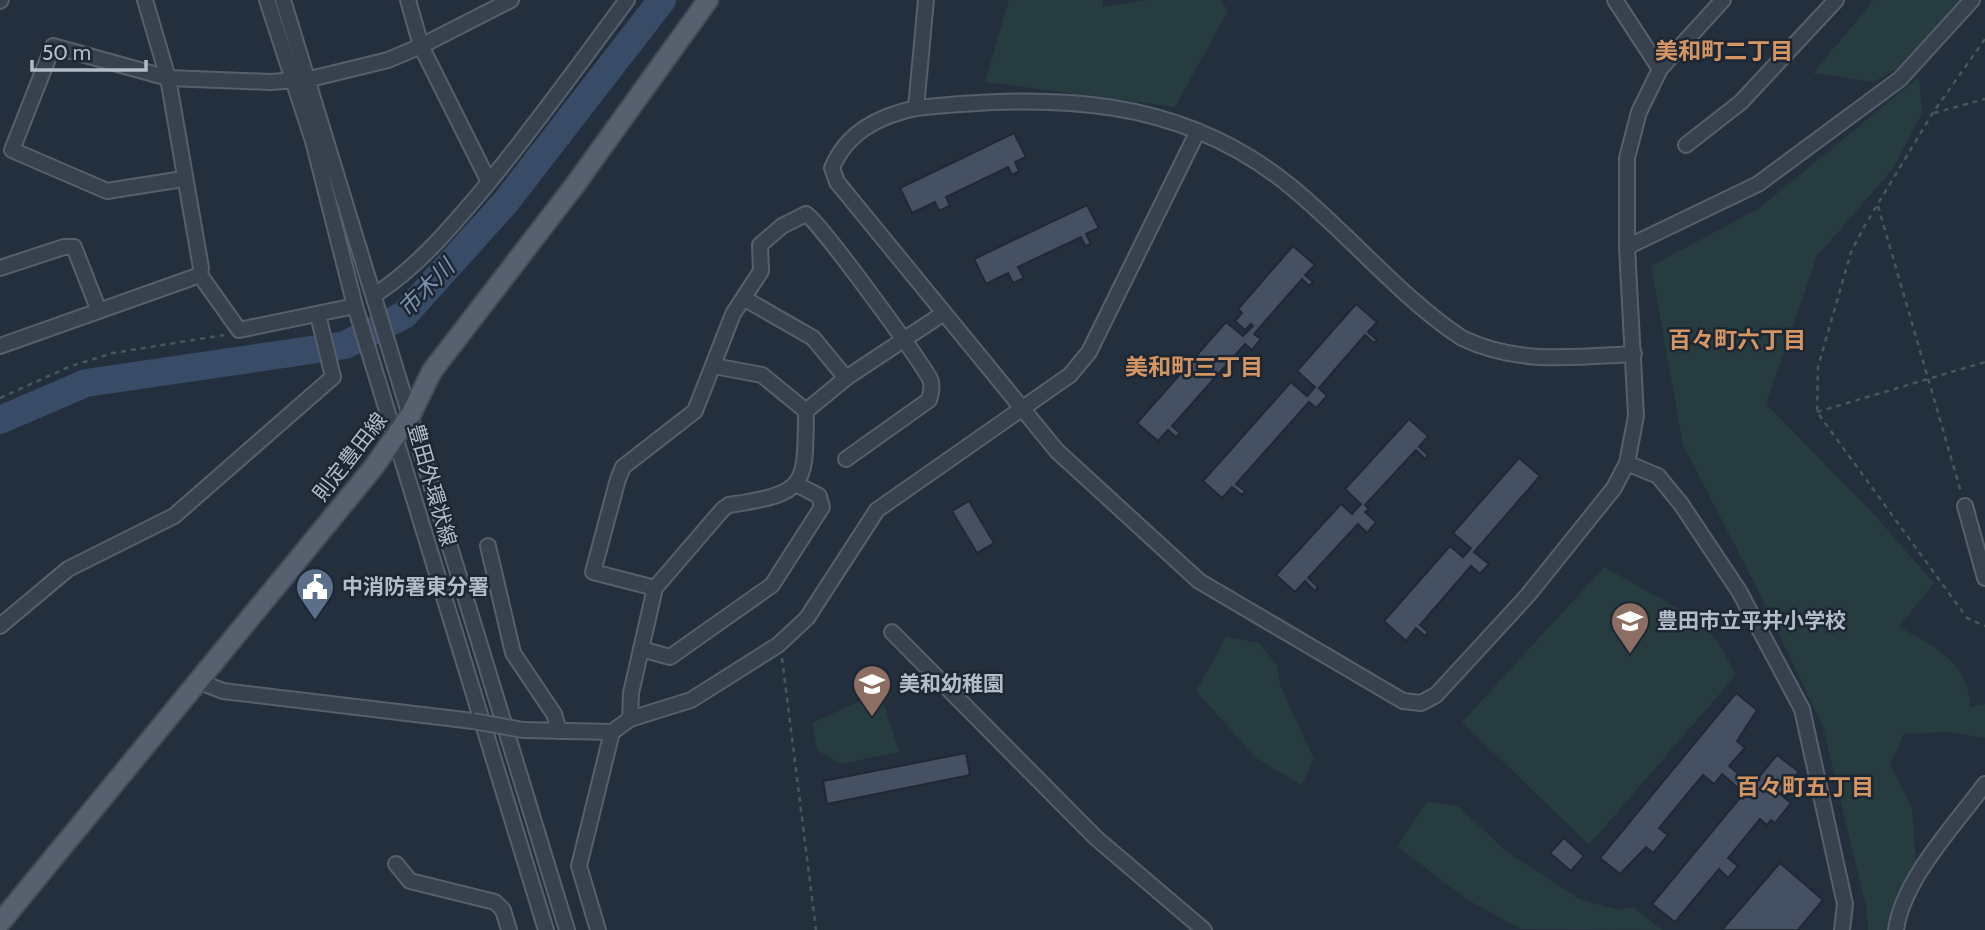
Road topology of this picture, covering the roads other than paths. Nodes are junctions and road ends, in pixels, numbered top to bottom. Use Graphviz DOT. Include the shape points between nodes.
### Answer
graph roads {
  1 [pos="145,0"];
  2 [pos="267,0"];
  3 [pos="284,0"];
  4 [pos="408,0"];
  5 [pos="511,0"];
  6 [pos="626,0"];
  7 [pos="708,0"];
  8 [pos="926,0"];
  9 [pos="1615,0"];
  10 [pos="1836,0"];
  11 [pos="1972,0"];
  12 [pos="1720,1"];
  13 [pos="421,46"];
  14 [pos="1661,69"];
  15 [pos="168,78"];
  16 [pos="310,79"];
  17 [pos="293,80"];
  18 [pos="916,107"];
  19 [pos="1198,131"];
  20 [pos="1686,145"];
  21 [pos="183,179"];
  22 [pos="489,182"];
  23 [pos="1627,247"];
  24 [pos="0,252"];
  25 [pos="3,267"];
  26 [pos="200,275"];
  27 [pos="745,299"];
  28 [pos="377,300"];
  29 [pos="99,311"];
  30 [pos="358,312"];
  31 [pos="944,313"];
  32 [pos="318,315"];
  33 [pos="904,342"];
  34 [pos="0,346"];
  35 [pos="1634,354"];
  36 [pos="714,366"];
  37 [pos="846,378"];
  38 [pos="1022,410"];
  39 [pos="806,411"];
  40 [pos="411,414"];
  41 [pos="396,436"];
  42 [pos="846,459"];
  43 [pos="1627,463"];
  44 [pos="796,484"];
  45 [pos="1965,506"];
  46 [pos="488,546"];
  47 [pos="1985,578"];
  48 [pos="655,589"];
  49 [pos="0,626"];
  50 [pos="892,632"];
  51 [pos="641,649"];
  52 [pos="197,681"];
  53 [pos="630,719"];
  54 [pos="559,731"];
  55 [pos="612,732"];
  56 [pos="1985,784"];
  57 [pos="396,864"];
  58 [pos="0,923"];
  59 [pos="509,930"];
  60 [pos="547,930"];
  61 [pos="568,930"];
  62 [pos="598,930"];
  63 [pos="1204,930"];
  64 [pos="1842,930"];
  65 [pos="1896,930"];
  1 -- 15 [label="street"];
  2 -- 17 [label="street, 豊田外環状線"];
  3 -- 16 [label="street, 豊田外環状線"];
  4 -- 13 [label="street"];
  5 -- 13 [label="street"];
  6 -- 22 [label="street"];
  7 -- 40 [label="main road, 則定豊田線" via="575,185 432,371"];
  8 -- 18 [label="street"];
  9 -- 14 [label="street"];
  10 -- 20 [label="street" via="1741,102"];
  11 -- 23 [label="street" via="1900,79 1758,184"];
  12 -- 14 [label="street"];
  13 -- 16 [label="street" via="388,60"];
  13 -- 22 [label="street"];
  14 -- 23 [label="street" via="1639,112 1627,158"];
  15 -- 17 [label="street"];
  15 -- 21 [label="street"];
  15 -- 21 [label="street" via="53,46 12,150 107,191"];
  16 -- 17 [label="street"];
  16 -- 28 [label="street, 豊田外環状線"];
  17 -- 30 [label="street, 豊田外環状線"];
  18 -- 19 [label="street" via="995,99 1053,100 1133,110"];
  18 -- 31 [label="street" via="873,121 839,151 832,169 837,182"];
  19 -- 35 [label="street" via="1247,156 1290,186 1462,338 1491,351 1531,358"];
  19 -- 38 [label="street" via="1088,352 1070,375"];
  21 -- 26 [label="street"];
  22 -- 28 [label="street"];
  23 -- 35 [label="street"];
  24 -- 25 [label="street"];
  25 -- 29 [label="street" via="74,247"];
  26 -- 29 [label="street"];
  26 -- 32 [label="street" via="240,330"];
  27 -- 33 [label="street" via="761,271 760,244 806,214"];
  27 -- 36 [label="street" via="733,314"];
  27 -- 37 [label="street" via="813,338"];
  28 -- 40 [label="street, 豊田外環状線"];
  29 -- 34 [label="street"];
  30 -- 32 [label="street"];
  30 -- 41 [label="street, 豊田外環状線"];
  31 -- 33 [label="street"];
  31 -- 38 [label="street"];
  32 -- 49 [label="street" via="333,377 174,516 68,569"];
  33 -- 37 [label="street"];
  33 -- 42 [label="street" via="931,380 929,400"];
  35 -- 43 [label="street" via="1636,416"];
  36 -- 39 [label="street" via="762,375"];
  36 -- 48 [label="street" via="695,411 623,467 593,566 593,572"];
  37 -- 39 [label="street"];
  38 -- 43 [label="street" via="1057,451 1199,580 1412,703 1436,695 1528,596 1614,488"];
  38 -- 53 [label="street" via="877,510 807,618 778,645 691,700"];
  39 -- 44 [label="street" via="805,469"];
  40 -- 41 [label="main road, 則定豊田線"];
  40 -- 61 [label="street, 豊田外環状線"];
  41 -- 52 [label="main road, 則定豊田線"];
  41 -- 60 [label="street, 豊田外環状線"];
  43 -- 64 [label="street" via="1658,476 1681,504 1739,591 1802,709 1845,904"];
  44 -- 48 [label="street" via="779,496 723,509"];
  44 -- 51 [label="street" via="819,496 822,506 772,585 670,657"];
  45 -- 47 [label="street"];
  46 -- 54 [label="street" via="513,653 554,714"];
  48 -- 51 [label="street"];
  50 -- 63 [label="street" via="1096,838"];
  51 -- 53 [label="street"];
  52 -- 54 [label="street, bridge" via="223,691"];
  52 -- 58 [label="main road, 則定豊田線"];
  53 -- 55 [label="street"];
  54 -- 55 [label="street"];
  55 -- 62 [label="street" via="579,866"];
  56 -- 65 [label="street" via="1917,877 1899,911"];
  57 -- 59 [label="street" via="410,881 495,902 503,910"];
}
